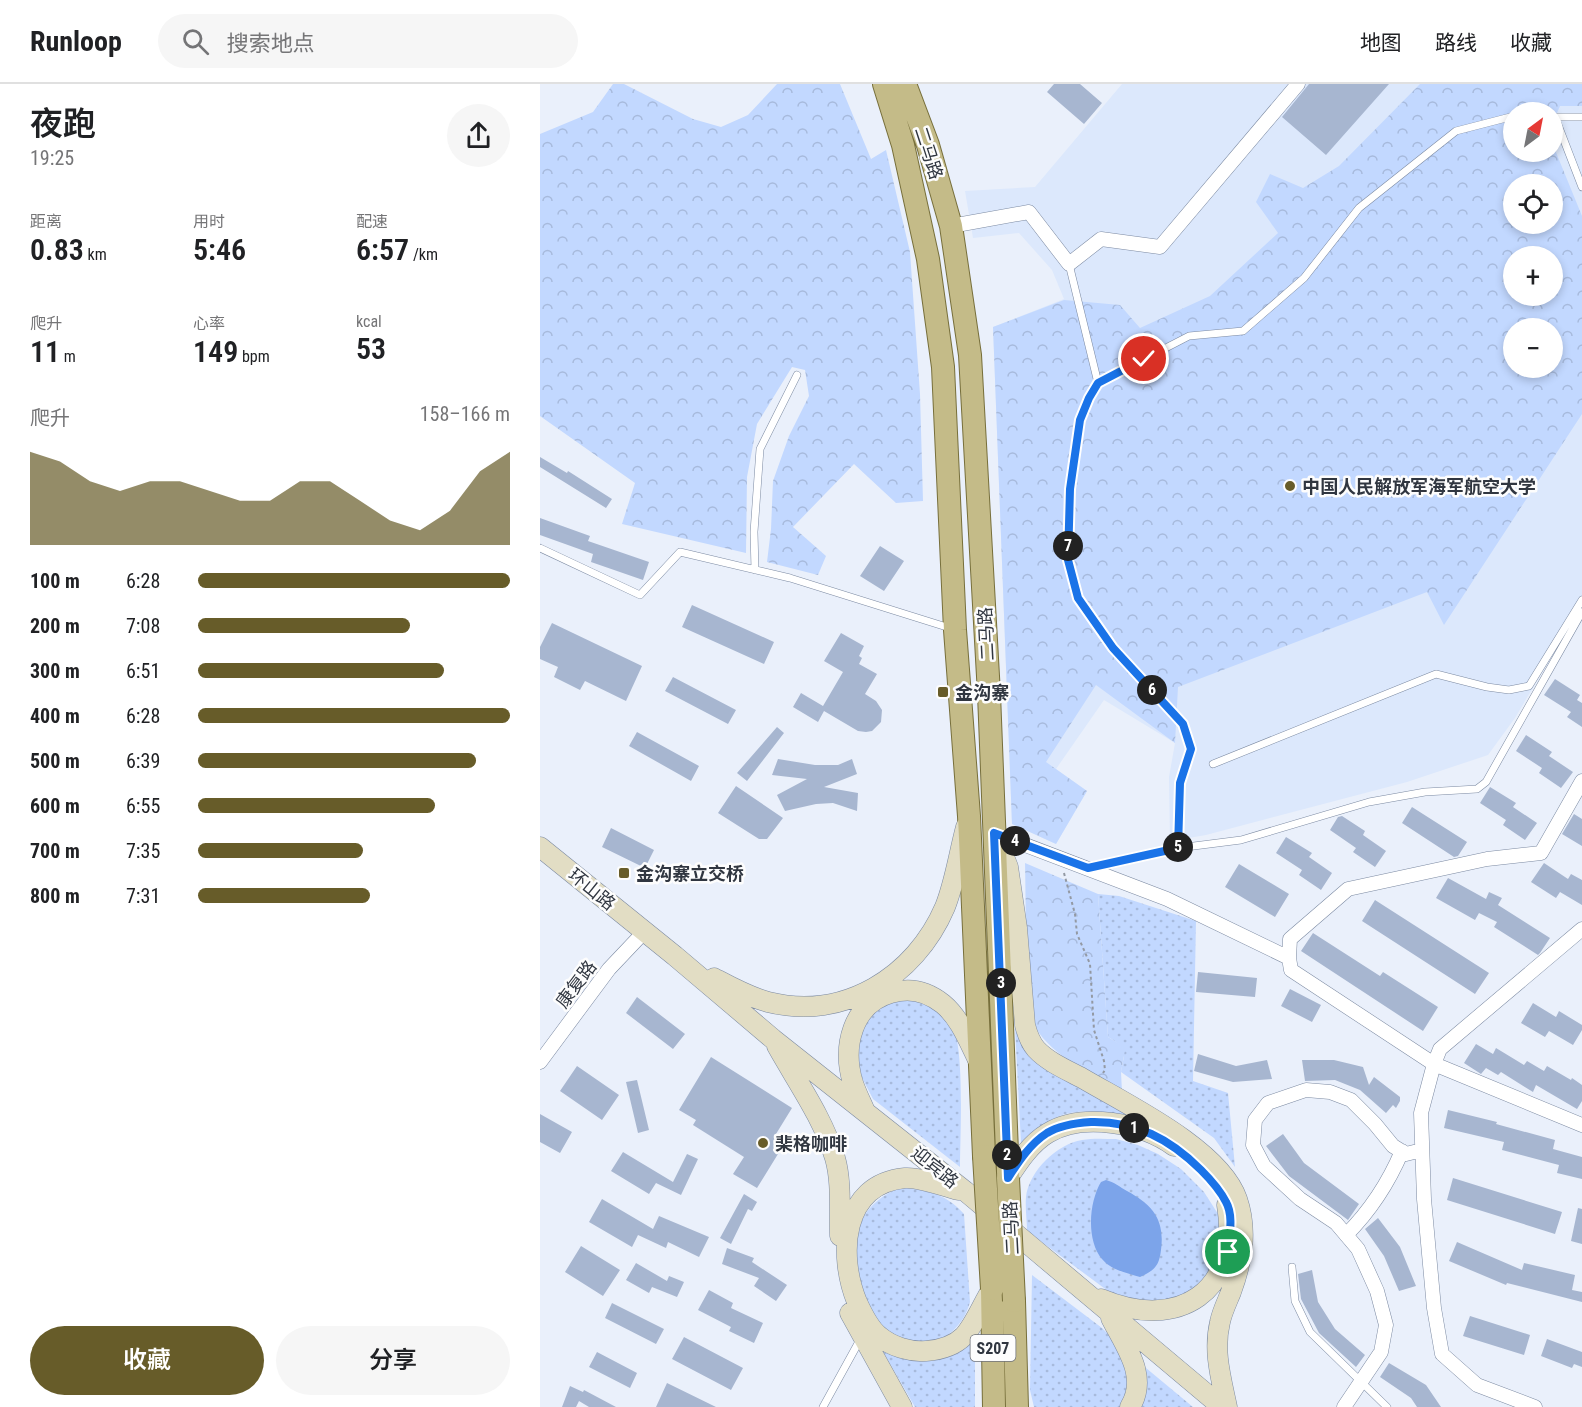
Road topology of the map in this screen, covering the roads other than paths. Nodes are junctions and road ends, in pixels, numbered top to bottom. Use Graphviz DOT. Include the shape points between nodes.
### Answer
graph roads {
  1 [pos="884,84"];
  2 [pos="905,84"];
  3 [pos="1298,84"];
  4 [pos="1563,117"];
  5 [pos="1582,117"];
  6 [pos="1503,119"];
  7 [pos="1563,140"];
  8 [pos="1582,187"];
  9 [pos="951,226"];
  10 [pos="1069,264"];
  11 [pos="797,375"];
  12 [pos="1098,383"];
  13 [pos="978,503"];
  14 [pos="949,505"];
  15 [pos="540,548"];
  16 [pos="755,570"];
  17 [pos="1582,600"];
  18 [pos="1582,612"];
  19 [pos="955,630"];
  20 [pos="1213,764"];
  21 [pos="1582,781"];
  22 [pos="969,816"];
  23 [pos="994,833"];
  24 [pos="540,847"];
  25 [pos="1178,848"];
  26 [pos="1088,868"];
  27 [pos="1582,929"];
  28 [pos="645,931"];
  29 [pos="675,956"];
  30 [pos="1289,958"];
  31 [pos="773,1039"];
  32 [pos="540,1062"];
  33 [pos="1434,1064"];
  34 [pos="981,1065"];
  35 [pos="865,1111"];
  36 [pos="1582,1125"];
  37 [pos="1422,1150"];
  38 [pos="1402,1151"];
  39 [pos="1008,1178"];
  40 [pos="965,1191"];
  41 [pos="1346,1235"];
  42 [pos="1292,1267"];
  43 [pos="992,1289"];
  44 [pos="1082,1291"];
  45 [pos="1105,1308"];
  46 [pos="861,1336"];
  47 [pos="1360,1382"];
  48 [pos="1020,1403"];
  49 [pos="824,1407"];
  50 [pos="902,1407"];
  51 [pos="994,1407"];
  52 [pos="1130,1407"];
  53 [pos="1222,1407"];
  54 [pos="1227,1407"];
  55 [pos="1344,1407"];
  56 [pos="1387,1407"];
  57 [pos="1535,1407"];
  1 -- 14 [label="main road, 二马路" via="903,145 928,259 943,367"];
  2 -- 9 [label="main road, 二马路" via="928,145"];
  3 -- 10 [label="street" via="1160,248 1101,239"];
  4 -- 5 [label="lane"];
  6 -- 12 [label="lane" via="1456,131 1359,208 1304,278 1243,331 1189,336"];
  7 -- 8 [label="lane"];
  9 -- 10 [label="street" via="1029,212"];
  9 -- 13 [label="main road, 二马路" via="970,355"];
  10 -- 12 [label="lane"];
  11 -- 16 [label="lane" via="760,448"];
  12 -- 25 [label="lane" via="1080,420 1070,489 1068,560 1078,598 1106,638 1183,724 1191,749 1180,783"];
  13 -- 14 [label="main road"];
  13 -- 23 [label="main road, 二马路"];
  14 -- 19 [label="main road, 二马路"];
  15 -- 16 [label="lane" via="640,596 680,552"];
  16 -- 19 [label="lane"];
  17 -- 20 [label="lane" via="1529,686 1509,690 1436,674"];
  18 -- 25 [label="lane" via="1486,782 1478,789 1425,792 1369,802 1240,840"];
  19 -- 22 [label="main road, 二马路"];
  21 -- 30 [label="street" via="1541,853 1487,859 1348,889 1290,939"];
  22 -- 29 [label="main road" via="946,905 927,939 895,974 858,997 812,1005 767,1002 736,990"];
  22 -- 34 [label="main road, 二马路"];
  23 -- 26 [label="street"];
  23 -- 39 [label="main road, 二马路"];
  23 -- 54 [label="main road" via="1008,867 1025,1025 1036,1049 1195,1147 1220,1171 1237,1197 1244,1231 1242,1253 1220,1321 1216,1352"];
  24 -- 28 [label="main road, 环山路"];
  25 -- 26 [label="lane"];
  26 -- 30 [label="street" via="1167,899"];
  27 -- 33 [label="street" via="1440,1049"];
  28 -- 29 [label="main road, 迎宾路"];
  28 -- 32 [label="street, 康复路" via="609,969"];
  29 -- 31 [label="main road, 迎宾路"];
  30 -- 33 [label="street" via="1291,970"];
  31 -- 35 [label="main road, 迎宾路"];
  31 -- 46 [label="main road" via="835,1159 846,1304"];
  33 -- 36 [label="street"];
  33 -- 37 [label="street" via="1421,1113"];
  34 -- 35 [label="main road" via="956,1017 931,996 914,990 881,996 856,1019 851,1040 853,1082"];
  34 -- 43 [label="main road, 二马路, bridge"];
  35 -- 40 [label="main road, 迎宾路"];
  37 -- 38 [label="street" via="1406,1154"];
  37 -- 57 [label="street" via="1434,1308 1442,1354 1478,1385"];
  38 -- 41 [label="street" via="1378,1198"];
  38 -- 41 [label="street" via="1351,1101 1330,1092 1306,1090 1268,1103 1256,1120 1253,1145 1264,1166"];
  39 -- 44 [label="main road" via="1028,1149 1061,1126 1122,1124 1170,1143 1210,1179 1227,1204 1228,1252 1218,1277 1187,1304 1142,1311"];
  39 -- 48 [label="main road, 二马路 / S207, bridge"];
  40 -- 43 [label="main road" via="906,1178 886,1182 870,1192 849,1224 849,1275 861,1311 879,1336 904,1349 921,1351 938,1350 964,1336"];
  40 -- 44 [label="main road, 迎宾路"];
  41 -- 47 [label="street" via="1358,1249 1377,1291 1386,1325 1380,1352"];
  42 -- 47 [label="lane" via="1295,1301 1310,1332"];
  43 -- 51 [label="main road, S207"];
  44 -- 45 [label="main road, 迎宾路"];
  45 -- 52 [label="main road" via="1135,1364 1138,1385"];
  45 -- 53 [label="main road, 迎宾路"];
  46 -- 49 [label="lane"];
  46 -- 50 [label="main road"];
  47 -- 55 [label="street"];
  47 -- 56 [label="lane"];
}
